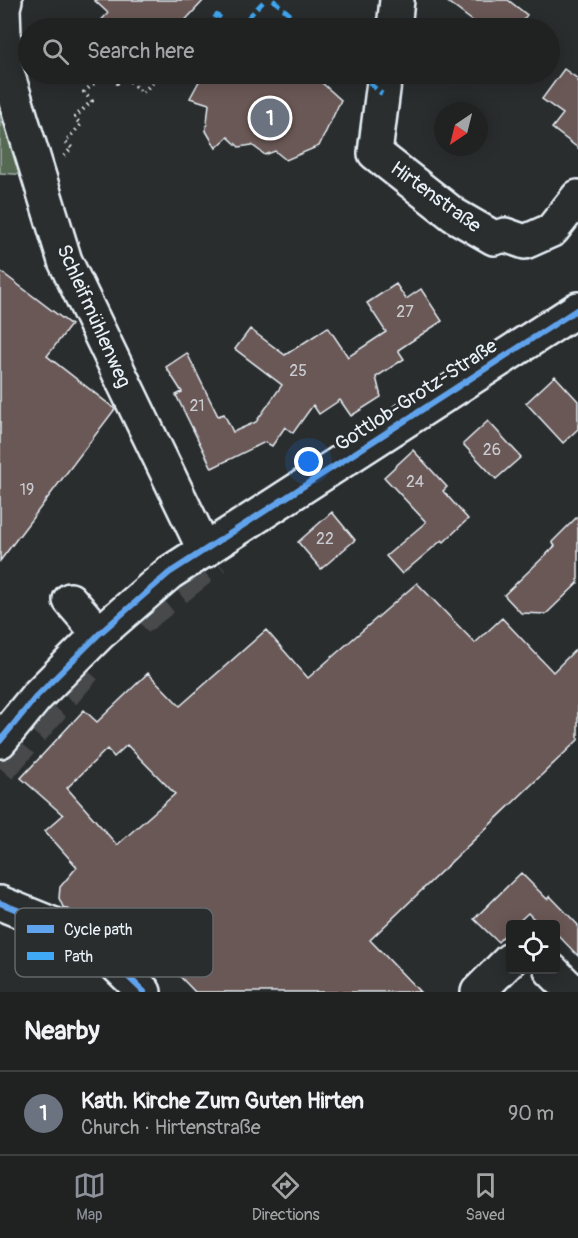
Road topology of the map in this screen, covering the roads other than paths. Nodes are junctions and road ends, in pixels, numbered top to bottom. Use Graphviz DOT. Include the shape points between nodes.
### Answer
graph roads {
  1 [pos="5,0"];
  2 [pos="384,84"];
  3 [pos="578,197"];
  4 [pos="578,309"];
  5 [pos="205,551"];
  6 [pos="70,600"];
  7 [pos="99,634"];
  8 [pos="0,741"];
  9 [pos="0,903"];
  10 [pos="15,909"];
  11 [pos="506,964"];
  12 [pos="556,974"];
  13 [pos="129,977"];
  14 [pos="144,992"];
  15 [pos="478,992"];
  16 [pos="573,992"];
  1 -- 5 [label="street, Schleifmühlenweg" via="5,66 65,261"];
  2 -- 3 [label="street, Hirtenstraße" via="375,153 454,215 494,238 505,235 525,243 552,231"];
  4 -- 5 [label="street, Gottlob-Grotz-Straße"];
  5 -- 7 [label="street, Gottlob-Grotz-Straße" via="169,573"];
  6 -- 7 [label="street"];
  7 -- 8 [label="street, Gottlob-Grotz-Straße" via="36,697"];
  9 -- 10 [label="street"];
  11 -- 15 [label="street"];
  12 -- 16 [label="street"];
  13 -- 14 [label="street"];
}
